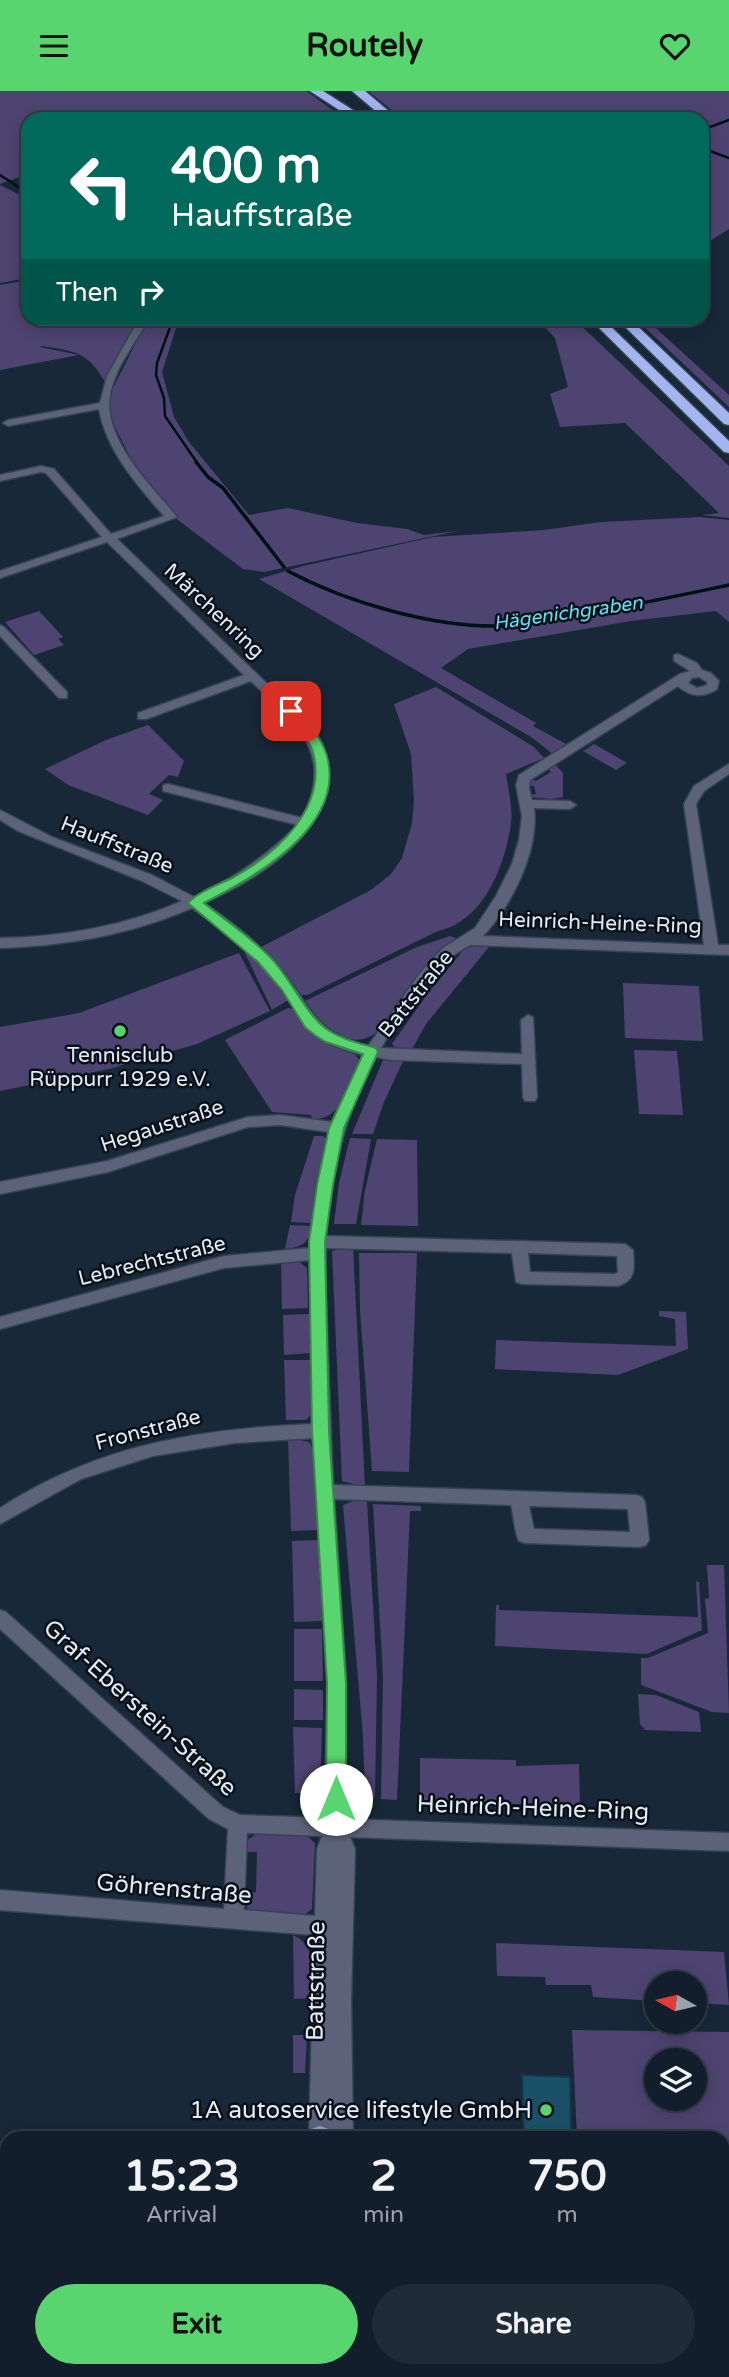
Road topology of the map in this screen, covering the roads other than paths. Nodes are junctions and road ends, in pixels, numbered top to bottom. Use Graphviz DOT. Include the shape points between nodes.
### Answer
graph roads {
  1 [pos="315,91"];
  2 [pos="333,91"];
  3 [pos="358,91"];
  4 [pos="349,112"];
  5 [pos="358,112"];
  6 [pos="384,112"];
  7 [pos="140,326"];
  8 [pos="603,326"];
  9 [pos="631,326"];
  10 [pos="103,405"];
  11 [pos="729,421"];
  12 [pos="8,423"];
  13 [pos="729,449"];
  14 [pos="0,478"];
  15 [pos="109,538"];
  16 [pos="0,575"];
  17 [pos="0,629"];
  18 [pos="678,658"];
  19 [pos="698,673"];
  20 [pos="254,676"];
  21 [pos="684,677"];
  22 [pos="63,695"];
  23 [pos="142,716"];
  24 [pos="729,768"];
  25 [pos="168,788"];
  26 [pos="527,804"];
  27 [pos="570,805"];
  28 [pos="0,814"];
  29 [pos="306,823"];
  30 [pos="195,903"];
  31 [pos="468,940"];
  32 [pos="0,943"];
  33 [pos="712,950"];
  34 [pos="729,950"];
  35 [pos="528,1020"];
  36 [pos="371,1052"];
  37 [pos="529,1059"];
  38 [pos="530,1097"];
  39 [pos="337,1128"];
  40 [pos="0,1188"];
  41 [pos="317,1247"];
  42 [pos="520,1247"];
  43 [pos="0,1322"];
  44 [pos="320,1431"];
  45 [pos="324,1492"];
  46 [pos="518,1498"];
  47 [pos="0,1517"];
  48 [pos="0,1618"];
  49 [pos="238,1824"];
  50 [pos="335,1827"];
  51 [pos="729,1842"];
  52 [pos="0,1900"];
  53 [pos="234,1920"];
  54 [pos="334,1928"];
  55 [pos="320,2131"];
  56 [pos="342,2131"];
  1 -- 4 [label="highway"];
  2 -- 5 [label="highway"];
  3 -- 6 [label="highway"];
  7 -- 10 [label="street"];
  8 -- 13 [label="highway"];
  9 -- 11 [label="highway"];
  10 -- 12 [label="street"];
  10 -- 15 [label="street" via="124,455 171,517"];
  14 -- 15 [label="street, Märchenring" via="50,471"];
  15 -- 16 [label="street"];
  15 -- 20 [label="street, Märchenring"];
  17 -- 22 [label="street"];
  18 -- 19 [label="street"];
  19 -- 21 [label="street"];
  19 -- 21 [label="street" via="713,681 710,689 690,690 682,683"];
  20 -- 23 [label="street"];
  20 -- 29 [label="street, Märchenring" via="295,715 317,747 322,783"];
  21 -- 26 [label="street, Battstraße" via="524,778"];
  24 -- 33 [label="street" via="699,789 691,804"];
  25 -- 29 [label="street"];
  26 -- 27 [label="street"];
  26 -- 31 [label="street, Battstraße" via="523,842 512,878 494,911"];
  28 -- 30 [label="street, Hauffstraße" via="54,842 154,880"];
  29 -- 30 [label="street, Märchenring" via="256,869"];
  30 -- 32 [label="street, Märchenring" via="104,931"];
  30 -- 36 [label="street, Hauffstraße" via="257,952 321,1033"];
  31 -- 33 [label="street, Heinrich-Heine-Ring"];
  31 -- 36 [label="street, Battstraße" via="441,958"];
  33 -- 34 [label="street, Heinrich-Heine-Ring"];
  35 -- 37 [label="street"];
  36 -- 37 [label="street, Hauffstraße"];
  36 -- 39 [label="street, Battstraße"];
  37 -- 38 [label="street"];
  39 -- 40 [label="street, Hegaustraße" via="247,1122 108,1166"];
  39 -- 41 [label="street, Battstraße"];
  41 -- 42 [label="street, Lebrechtstraße"];
  41 -- 43 [label="street, Lebrechtstraße" via="224,1262"];
  41 -- 44 [label="street, Battstraße"];
  42 -- 42 [label="street, Lebrechtstraße" via="625,1250 626,1273 618,1280 522,1278"];
  44 -- 45 [label="street, Battstraße"];
  44 -- 47 [label="street, Fronstraße" via="231,1434 147,1450 79,1473"];
  45 -- 46 [label="street"];
  45 -- 50 [label="street, Battstraße" via="337,1683"];
  46 -- 46 [label="street" via="525,1536 640,1540 636,1502"];
  48 -- 49 [label="street, Graf-Eberstein-Straße" via="216,1813"];
  49 -- 50 [label="street, Graf-Eberstein-Straße"];
  49 -- 53 [label="street"];
  50 -- 51 [label="street, Heinrich-Heine-Ring"];
  50 -- 54 [label="street, Battstraße" via="345,1849"];
  52 -- 53 [label="street, Göhrenstraße"];
  53 -- 54 [label="street, Göhrenstraße"];
  54 -- 55 [label="street, Battstraße"];
  54 -- 56 [label="street, Battstraße"];
}
